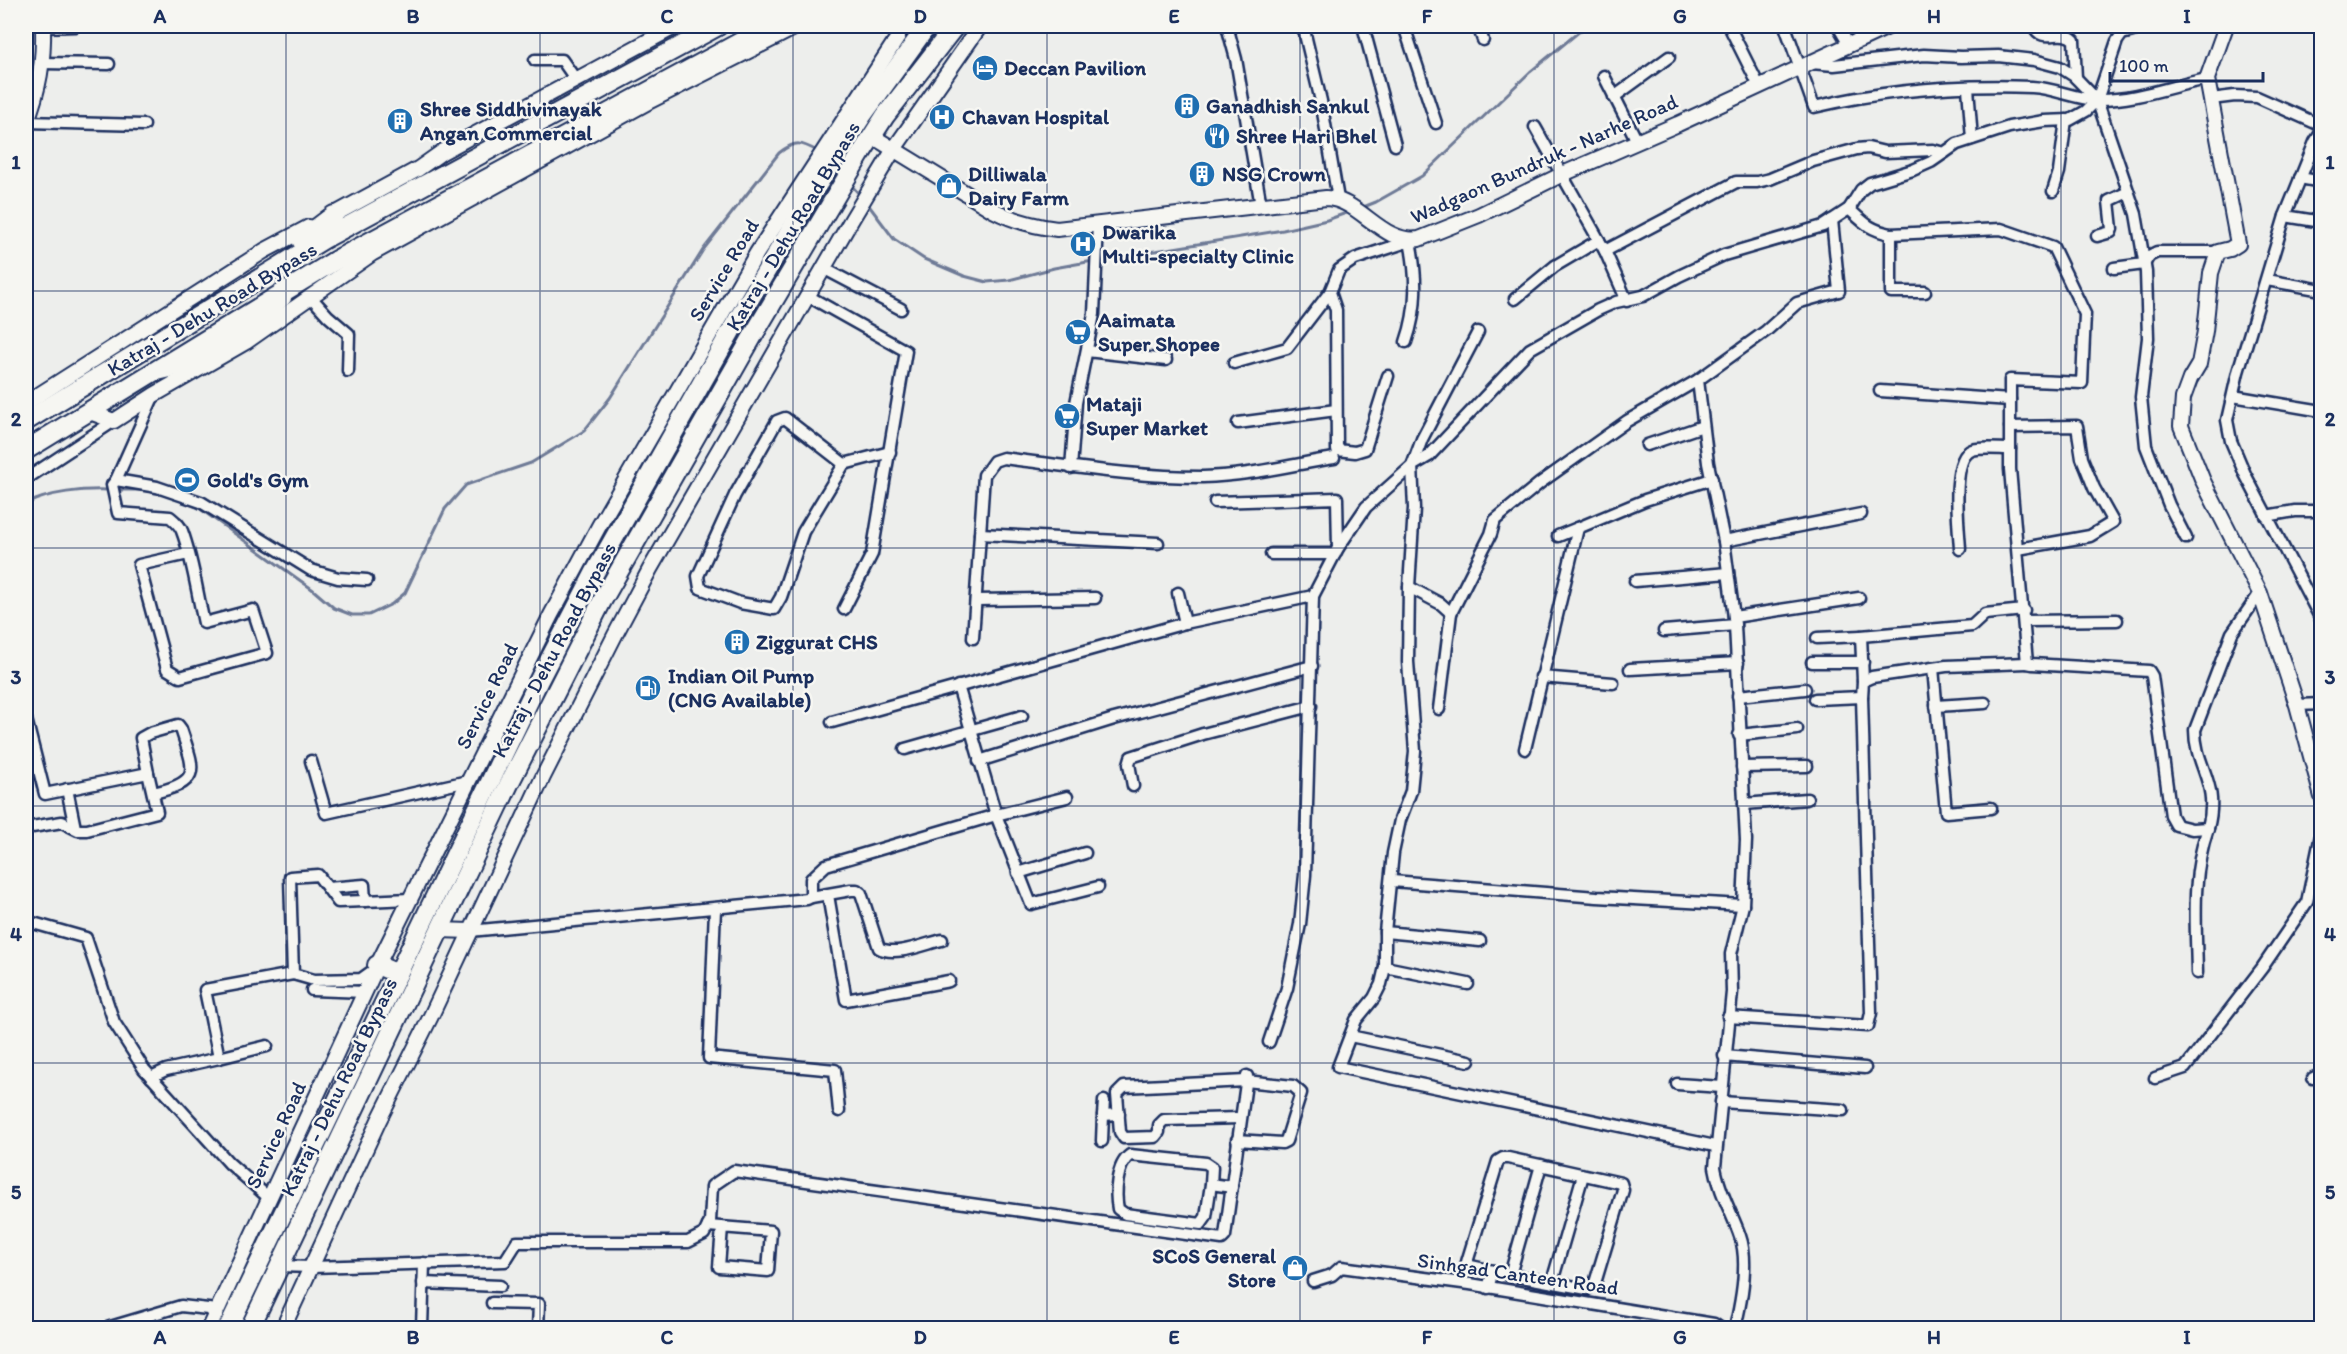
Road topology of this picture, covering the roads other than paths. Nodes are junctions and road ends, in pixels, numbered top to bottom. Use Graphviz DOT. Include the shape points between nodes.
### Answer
graph roads {
  1 [pos="43,26"];
  2 [pos="75,26"];
  3 [pos="676,26"];
  4 [pos="718,26"];
  5 [pos="770,26"];
  6 [pos="798,26"];
  7 [pos="896,26"];
  8 [pos="927,26"];
  9 [pos="955,26"];
  10 [pos="980,26"];
  11 [pos="1227,26"];
  12 [pos="1303,26"];
  13 [pos="1362,26"];
  14 [pos="1404,26"];
  15 [pos="1478,26"];
  16 [pos="1729,26"];
  17 [pos="1785,26"];
  18 [pos="1838,26"];
  19 [pos="1888,26"];
  20 [pos="2034,26"];
  21 [pos="2150,26"];
  22 [pos="2226,26"];
  23 [pos="1483,40"];
  24 [pos="1849,45"];
  25 [pos="1669,57"];
  26 [pos="535,60"];
  27 [pos="41,63"];
  28 [pos="109,64"];
  29 [pos="1805,65"];
  30 [pos="1604,76"];
  31 [pos="2076,78"];
  32 [pos="576,80"];
  33 [pos="2207,80"];
  34 [pos="1760,86"];
  35 [pos="1968,88"];
  36 [pos="1614,97"];
  37 [pos="2211,99"];
  38 [pos="2097,100"];
  39 [pos="857,113"];
  40 [pos="2066,120"];
  41 [pos="26,122"];
  42 [pos="1436,123"];
  43 [pos="144,125"];
  44 [pos="2322,126"];
  45 [pos="1535,127"];
  46 [pos="2322,131"];
  47 [pos="873,136"];
  48 [pos="1972,139"];
  49 [pos="1637,141"];
  50 [pos="1395,145"];
  51 [pos="894,149"];
  52 [pos="1944,153"];
  53 [pos="1563,174"];
  54 [pos="2300,178"];
  55 [pos="2322,182"];
  56 [pos="811,184"];
  57 [pos="2053,191"];
  58 [pos="2128,192"];
  59 [pos="1342,201"];
  60 [pos="1261,206"];
  61 [pos="1849,208"];
  62 [pos="334,215"];
  63 [pos="2285,216"];
  64 [pos="1832,220"];
  65 [pos="2322,222"];
  66 [pos="1098,224"];
  67 [pos="1891,234"];
  68 [pos="2097,236"];
  69 [pos="1599,240"];
  70 [pos="1410,241"];
  71 [pos="1605,251"];
  72 [pos="2218,252"];
  73 [pos="2144,264"];
  74 [pos="823,268"];
  75 [pos="2114,268"];
  76 [pos="2267,280"];
  77 [pos="305,289"];
  78 [pos="2322,290"];
  79 [pos="1330,292"];
  80 [pos="1925,292"];
  81 [pos="808,296"];
  82 [pos="1515,299"];
  83 [pos="1627,301"];
  84 [pos="214,306"];
  85 [pos="901,309"];
  86 [pos="1478,332"];
  87 [pos="237,342"];
  88 [pos="1406,342"];
  89 [pos="1087,351"];
  90 [pos="1167,360"];
  91 [pos="1234,363"];
  92 [pos="348,371"];
  93 [pos="1388,375"];
  94 [pos="144,376"];
  95 [pos="1698,380"];
  96 [pos="1880,391"];
  97 [pos="154,395"];
  98 [pos="2233,396"];
  99 [pos="2010,400"];
  100 [pos="26,403"];
  101 [pos="1336,410"];
  102 [pos="87,411"];
  103 [pos="2322,411"];
  104 [pos="26,421"];
  105 [pos="114,421"];
  106 [pos="1238,423"];
  107 [pos="1703,426"];
  108 [pos="2010,427"];
  109 [pos="1647,445"];
  110 [pos="2010,449"];
  111 [pos="26,450"];
  112 [pos="890,452"];
  113 [pos="1334,458"];
  114 [pos="844,464"];
  115 [pos="1412,466"];
  116 [pos="1071,468"];
  117 [pos="26,479"];
  118 [pos="1712,479"];
  119 [pos="114,483"];
  120 [pos="1215,502"];
  121 [pos="2322,511"];
  122 [pos="1861,514"];
  123 [pos="2266,516"];
  124 [pos="1578,528"];
  125 [pos="980,534"];
  126 [pos="1558,536"];
  127 [pos="2186,538"];
  128 [pos="1724,541"];
  129 [pos="1158,543"];
  130 [pos="1960,549"];
  131 [pos="2018,549"];
  132 [pos="1336,551"];
  133 [pos="188,554"];
  134 [pos="1271,554"];
  135 [pos="1728,573"];
  136 [pos="367,580"];
  137 [pos="1635,581"];
  138 [pos="1409,587"];
  139 [pos="2260,593"];
  140 [pos="1179,594"];
  141 [pos="1313,596"];
  142 [pos="1095,598"];
  143 [pos="1859,598"];
  144 [pos="976,600"];
  145 [pos="844,609"];
  146 [pos="1451,613"];
  147 [pos="2024,616"];
  148 [pos="2117,620"];
  149 [pos="1734,621"];
  150 [pos="2322,621"];
  151 [pos="1185,623"];
  152 [pos="1664,631"];
  153 [pos="1861,636"];
  154 [pos="973,638"];
  155 [pos="1817,638"];
  156 [pos="1812,662"];
  157 [pos="1863,662"];
  158 [pos="1738,663"];
  159 [pos="2027,663"];
  160 [pos="1312,666"];
  161 [pos="1933,668"];
  162 [pos="1630,669"];
  163 [pos="1541,677"];
  164 [pos="1863,681"];
  165 [pos="1613,683"];
  166 [pos="958,686"];
  167 [pos="1804,689"];
  168 [pos="1738,696"];
  169 [pos="1862,697"];
  170 [pos="1815,699"];
  171 [pos="1985,703"];
  172 [pos="2322,704"];
  173 [pos="2297,705"];
  174 [pos="1311,706"];
  175 [pos="1936,706"];
  176 [pos="1439,708"];
  177 [pos="1022,716"];
  178 [pos="26,719"];
  179 [pos="832,722"];
  180 [pos="1797,729"];
  181 [pos="971,731"];
  182 [pos="1739,735"];
  183 [pos="905,749"];
  184 [pos="1525,749"];
  185 [pos="311,761"];
  186 [pos="979,762"];
  187 [pos="1807,766"];
  188 [pos="1742,767"];
  189 [pos="147,773"];
  190 [pos="468,781"];
  191 [pos="1133,786"];
  192 [pos="67,789"];
  193 [pos="153,793"];
  194 [pos="1067,797"];
  195 [pos="2322,797"];
  196 [pos="1807,799"];
  197 [pos="1744,804"];
  198 [pos="1991,808"];
  199 [pos="996,815"];
  200 [pos="26,828"];
  201 [pos="75,828"];
  202 [pos="2208,828"];
  203 [pos="2322,830"];
  204 [pos="1085,853"];
  205 [pos="1018,873"];
  206 [pos="1392,881"];
  207 [pos="1098,886"];
  208 [pos="328,888"];
  209 [pos="828,895"];
  210 [pos="811,897"];
  211 [pos="410,899"];
  212 [pos="365,901"];
  213 [pos="1743,905"];
  214 [pos="715,909"];
  215 [pos="26,921"];
  216 [pos="439,930"];
  217 [pos="470,931"];
  218 [pos="1385,932"];
  219 [pos="942,940"];
  220 [pos="1480,941"];
  221 [pos="377,967"];
  222 [pos="1385,967"];
  223 [pos="2197,973"];
  224 [pos="293,974"];
  225 [pos="398,974"];
  226 [pos="949,981"];
  227 [pos="1468,984"];
  228 [pos="312,990"];
  229 [pos="365,992"];
  230 [pos="1728,1017"];
  231 [pos="1350,1036"];
  232 [pos="1269,1042"];
  233 [pos="267,1046"];
  234 [pos="1724,1056"];
  235 [pos="219,1058"];
  236 [pos="1469,1061"];
  237 [pos="1865,1068"];
  238 [pos="151,1077"];
  239 [pos="1246,1078"];
  240 [pos="2155,1078"];
  241 [pos="1677,1084"];
  242 [pos="1722,1087"];
  243 [pos="1104,1101"];
  244 [pos="1721,1102"];
  245 [pos="1844,1110"];
  246 [pos="840,1112"];
  247 [pos="1119,1114"];
  248 [pos="1103,1115"];
  249 [pos="1240,1118"];
  250 [pos="1237,1140"];
  251 [pos="1102,1141"];
  252 [pos="1716,1146"];
  253 [pos="1541,1166"];
  254 [pos="1583,1175"];
  255 [pos="1211,1184"];
  256 [pos="1232,1186"];
  257 [pos="269,1198"];
  258 [pos="708,1226"];
  259 [pos="722,1227"];
  260 [pos="424,1263"];
  261 [pos="278,1266"];
  262 [pos="312,1267"];
  263 [pos="1493,1271"];
  264 [pos="1510,1275"];
  265 [pos="1313,1281"];
  266 [pos="1552,1282"];
  267 [pos="423,1283"];
  268 [pos="500,1286"];
  269 [pos="1488,1287"];
  270 [pos="492,1303"];
  271 [pos="217,1310"];
  272 [pos="107,1329"];
  273 [pos="209,1329"];
  274 [pos="228,1329"];
  275 [pos="250,1329"];
  276 [pos="283,1329"];
  277 [pos="422,1329"];
  278 [pos="538,1329"];
  279 [pos="1720,1329"];
  280 [pos="1735,1329"];
  1 -- 2 [label="street"];
  1 -- 27 [label="street"];
  3 -- 32 [label="street"];
  4 -- 84 [label="highway, Katraj - Dehu Road Bypass" via="324,239"];
  5 -- 77 [label="highway, Katraj - Dehu Road Bypass" via="336,260"];
  6 -- 77 [label="street" via="648,102"];
  7 -- 39 [label="street" via="898,37"];
  8 -- 39 [label="highway, Katraj - Dehu Road Bypass"];
  9 -- 47 [label="highway, Katraj - Dehu Road Bypass"];
  10 -- 51 [label="street"];
  11 -- 60 [label="street"];
  12 -- 59 [label="street"];
  13 -- 50 [label="street"];
  14 -- 42 [label="street"];
  15 -- 23 [label="street"];
  16 -- 34 [label="street"];
  17 -- 29 [label="street"];
  18 -- 24 [label="street"];
  19 -- 24 [label="street, Wadgaon Bundruk - Narhe Road"];
  20 -- 31 [label="street" via="2041,35 2062,34 2074,40"];
  21 -- 38 [label="street" via="2122,34"];
  22 -- 33 [label="street"];
  24 -- 29 [label="street, Wadgaon Bundruk - Narhe Road"];
  25 -- 36 [label="street"];
  26 -- 32 [label="street" via="562,60"];
  27 -- 28 [label="street"];
  27 -- 41 [label="street" via="37,96"];
  29 -- 31 [label="street" via="1924,55 1998,56 2060,67"];
  29 -- 34 [label="street, Wadgaon Bundruk - Narhe Road"];
  29 -- 35 [label="street" via="1814,106 1905,91"];
  30 -- 36 [label="street"];
  31 -- 38 [label="street"];
  32 -- 62 [label="street"];
  33 -- 37 [label="street"];
  33 -- 38 [label="street" via="2136,97"];
  34 -- 49 [label="street, Wadgaon Bundruk - Narhe Road"];
  35 -- 38 [label="street" via="2033,87"];
  35 -- 48 [label="street"];
  36 -- 49 [label="street"];
  37 -- 44 [label="street" via="2257,97"];
  37 -- 72 [label="street" via="2238,244"];
  38 -- 40 [label="street" via="2086,111"];
  38 -- 58 [label="street"];
  39 -- 56 [label="highway, Katraj - Dehu Road Bypass"];
  40 -- 48 [label="street" via="2009,127"];
  40 -- 57 [label="street"];
  41 -- 43 [label="street"];
  45 -- 53 [label="street"];
  46 -- 54 [label="street"];
  47 -- 51 [label="street"];
  47 -- 216 [label="highway, Katraj - Dehu Road Bypass" via="602,601"];
  48 -- 52 [label="street"];
  49 -- 53 [label="street, Wadgaon Bundruk - Narhe Road"];
  51 -- 66 [label="street" via="1012,220 1057,229"];
  51 -- 74 [label="street"];
  52 -- 61 [label="street" via="1912,170 1870,183"];
  52 -- 71 [label="street" via="1857,149 1770,179 1736,182"];
  53 -- 69 [label="street"];
  53 -- 70 [label="street, Wadgaon Bundruk - Narhe Road" via="1479,215"];
  54 -- 55 [label="street"];
  54 -- 63 [label="street"];
  56 -- 190 [label="street, Service Road" via="757,253 599,526"];
  56 -- 225 [label="highway, Katraj - Dehu Road Bypass" via="594,572"];
  58 -- 68 [label="street" via="2109,201 2111,232"];
  58 -- 73 [label="street" via="2136,214"];
  59 -- 60 [label="street" via="1319,199"];
  59 -- 70 [label="street, Wadgaon Bundruk - Narhe Road" via="1386,231"];
  60 -- 66 [label="street"];
  61 -- 64 [label="street"];
  61 -- 67 [label="street" via="1869,228"];
  62 -- 84 [label="highway" via="245,277"];
  62 -- 100 [label="street" via="264,251"];
  63 -- 65 [label="street"];
  63 -- 76 [label="street"];
  64 -- 83 [label="street" via="1724,255 1643,297"];
  64 -- 95 [label="street" via="1839,291 1797,303 1766,331"];
  66 -- 89 [label="street" via="1094,314"];
  67 -- 80 [label="street" via="1891,292"];
  67 -- 99 [label="street" via="2001,229 2054,247 2085,314 2082,383 2010,381"];
  69 -- 71 [label="street"];
  69 -- 82 [label="street" via="1555,266"];
  70 -- 79 [label="street" via="1355,259 1339,270"];
  70 -- 88 [label="street" via="1415,308"];
  71 -- 83 [label="street"];
  72 -- 73 [label="street" via="2157,252"];
  72 -- 139 [label="street" via="2211,273 2199,364 2183,398 2181,426 2203,481"];
  73 -- 75 [label="street"];
  73 -- 127 [label="street" via="2148,338 2141,397 2146,446"];
  74 -- 81 [label="street"];
  74 -- 85 [label="street"];
  76 -- 78 [label="street"];
  76 -- 98 [label="street"];
  77 -- 87 [label="street" via="268,313"];
  77 -- 92 [label="street" via="349,334"];
  77 -- 94 [label="highway, Katraj - Dehu Road Bypass"];
  79 -- 91 [label="street" via="1287,348"];
  79 -- 101 [label="street" via="1336,310"];
  81 -- 112 [label="street" via="906,351"];
  81 -- 217 [label="street" via="596,670"];
  83 -- 115 [label="street" via="1598,310 1530,349 1429,456"];
  84 -- 104 [label="highway, Katraj - Dehu Road Bypass"];
  86 -- 115 [label="street"];
  87 -- 94 [label="street" via="175,370"];
  87 -- 97 [label="street"];
  89 -- 90 [label="street"];
  89 -- 116 [label="street" via="1076,403"];
  93 -- 101 [label="street" via="1365,449 1337,450"];
  94 -- 102 [label="highway, Katraj - Dehu Road Bypass"];
  95 -- 107 [label="street"];
  95 -- 146 [label="street" via="1627,421 1495,520"];
  96 -- 99 [label="street"];
  97 -- 105 [label="street"];
  97 -- 119 [label="street"];
  98 -- 103 [label="street"];
  98 -- 123 [label="street" via="2227,420 2231,441"];
  99 -- 108 [label="street"];
  101 -- 106 [label="street"];
  102 -- 105 [label="street"];
  102 -- 111 [label="highway, Katraj - Dehu Road Bypass"];
  105 -- 117 [label="street"];
  107 -- 109 [label="street"];
  107 -- 118 [label="street"];
  108 -- 110 [label="street"];
  108 -- 131 [label="street" via="2077,426 2082,458 2113,522 2090,536"];
  110 -- 130 [label="street" via="1971,450 1963,458 1958,472"];
  110 -- 131 [label="street"];
  112 -- 114 [label="street"];
  112 -- 145 [label="street" via="872,554"];
  113 -- 116 [label="street" via="1205,477"];
  114 -- 114 [label="street" via="785,418 777,421 735,495 698,576 700,588 740,603 774,609 803,531"];
  115 -- 132 [label="street" via="1366,507"];
  115 -- 138 [label="street" via="1414,508"];
  116 -- 125 [label="street" via="1003,458 994,461 984,475"];
  118 -- 124 [label="street" via="1645,500"];
  118 -- 128 [label="street"];
  119 -- 133 [label="street" via="118,513 170,516 182,529"];
  119 -- 136 [label="street" via="157,487 201,502 311,570 338,578"];
  120 -- 132 [label="street" via="1337,498"];
  121 -- 123 [label="street"];
  122 -- 128 [label="street"];
  123 -- 150 [label="street"];
  124 -- 126 [label="street"];
  124 -- 163 [label="street"];
  125 -- 129 [label="street"];
  125 -- 144 [label="street"];
  128 -- 135 [label="street"];
  131 -- 147 [label="street"];
  132 -- 134 [label="street"];
  132 -- 141 [label="street"];
  133 -- 133 [label="street" via="139,565 167,669 180,677 267,653 253,610 204,623"];
  135 -- 137 [label="street"];
  135 -- 149 [label="street"];
  138 -- 146 [label="street"];
  138 -- 206 [label="street" via="1408,662 1415,751 1411,791 1393,853"];
  139 -- 173 [label="street"];
  139 -- 202 [label="street" via="2232,633 2195,730 2195,743 2211,787"];
  140 -- 151 [label="street"];
  141 -- 151 [label="street"];
  141 -- 160 [label="street"];
  142 -- 144 [label="street"];
  143 -- 149 [label="street"];
  144 -- 154 [label="street"];
  146 -- 176 [label="street"];
  147 -- 148 [label="street"];
  147 -- 153 [label="street" via="1985,614 1971,626"];
  147 -- 159 [label="street"];
  149 -- 152 [label="street"];
  149 -- 158 [label="street"];
  151 -- 166 [label="street"];
  153 -- 155 [label="street"];
  153 -- 157 [label="street"];
  156 -- 157 [label="street"];
  157 -- 164 [label="street"];
  158 -- 162 [label="street"];
  158 -- 168 [label="street"];
  159 -- 161 [label="street"];
  159 -- 202 [label="street" via="2149,670 2170,816 2183,828"];
  160 -- 174 [label="street"];
  160 -- 186 [label="street" via="1114,719"];
  161 -- 164 [label="street"];
  161 -- 175 [label="street"];
  163 -- 165 [label="street"];
  163 -- 184 [label="street"];
  164 -- 169 [label="street"];
  166 -- 179 [label="street"];
  166 -- 181 [label="street"];
  167 -- 168 [label="street"];
  168 -- 182 [label="street"];
  169 -- 170 [label="street"];
  169 -- 230 [label="street" via="1871,1013 1868,1026"];
  171 -- 175 [label="street"];
  172 -- 173 [label="street"];
  173 -- 195 [label="street"];
  174 -- 191 [label="street" via="1131,757"];
  174 -- 232 [label="street" via="1300,924 1287,988"];
  175 -- 198 [label="street" via="1946,813"];
  177 -- 181 [label="street"];
  178 -- 192 [label="street" via="45,794"];
  180 -- 182 [label="street"];
  181 -- 183 [label="street"];
  181 -- 186 [label="street"];
  182 -- 188 [label="street"];
  185 -- 190 [label="street" via="326,813"];
  186 -- 199 [label="street"];
  187 -- 188 [label="street"];
  188 -- 197 [label="street"];
  189 -- 192 [label="street"];
  189 -- 193 [label="street"];
  189 -- 193 [label="street" via="141,738 178,725 192,762 191,771 177,788"];
  190 -- 211 [label="street, Service Road"];
  192 -- 201 [label="street"];
  193 -- 201 [label="street" via="157,812 87,830"];
  194 -- 199 [label="street"];
  196 -- 197 [label="street"];
  197 -- 213 [label="street"];
  199 -- 205 [label="street"];
  199 -- 210 [label="street" via="826,865 811,879"];
  200 -- 201 [label="street" via="62,822"];
  202 -- 223 [label="street" via="2196,877"];
  203 -- 240 [label="street" via="2307,902 2185,1068"];
  204 -- 205 [label="street"];
  205 -- 207 [label="street" via="1031,904"];
  206 -- 213 [label="street"];
  206 -- 218 [label="street"];
  208 -- 212 [label="street" via="338,902"];
  208 -- 212 [label="street" via="364,885"];
  208 -- 224 [label="street" via="318,875 290,877"];
  209 -- 210 [label="street"];
  209 -- 219 [label="street" via="850,890 861,893 879,948 885,951"];
  209 -- 226 [label="street" via="846,1000"];
  210 -- 214 [label="street"];
  211 -- 212 [label="street"];
  211 -- 221 [label="street, Service Road"];
  213 -- 230 [label="street" via="1731,954"];
  214 -- 217 [label="street"];
  214 -- 246 [label="street" via="709,1058 835,1070"];
  215 -- 238 [label="street" via="86,938 114,1022"];
  216 -- 217 [label="street"];
  216 -- 261 [label="highway, Katraj - Dehu Road Bypass"];
  217 -- 262 [label="street"];
  218 -- 220 [label="street"];
  218 -- 222 [label="street"];
  221 -- 224 [label="street" via="361,979 314,980"];
  221 -- 225 [label="highway"];
  221 -- 229 [label="street, Service Road"];
  222 -- 227 [label="street"];
  222 -- 231 [label="street" via="1374,998 1356,1020"];
  224 -- 235 [label="street" via="205,990"];
  225 -- 274 [label="highway, Katraj - Dehu Road Bypass"];
  228 -- 229 [label="street"];
  229 -- 257 [label="street, Service Road"];
  230 -- 234 [label="street"];
  231 -- 236 [label="street"];
  231 -- 252 [label="street" via="1338,1067"];
  233 -- 235 [label="street"];
  234 -- 237 [label="street"];
  234 -- 242 [label="street"];
  235 -- 238 [label="street"];
  238 -- 257 [label="street" via="229,1163"];
  239 -- 247 [label="street" via="1124,1087 1117,1094"];
  239 -- 249 [label="street"];
  239 -- 250 [label="street" via="1293,1086 1300,1093 1286,1141"];
  241 -- 242 [label="street"];
  242 -- 244 [label="street"];
  243 -- 248 [label="street"];
  244 -- 245 [label="street"];
  244 -- 252 [label="street"];
  247 -- 248 [label="street"];
  247 -- 249 [label="street" via="1124,1138 1155,1137 1164,1120"];
  248 -- 251 [label="street"];
  249 -- 250 [label="street"];
  250 -- 256 [label="street"];
  252 -- 280 [label="street" via="1716,1178 1743,1251"];
  253 -- 254 [label="street"];
  253 -- 263 [label="street" via="1508,1158 1498,1161 1467,1262"];
  253 -- 264 [label="street"];
  254 -- 266 [label="street"];
  254 -- 266 [label="street" via="1621,1183 1623,1190 1595,1284 1587,1289"];
  255 -- 255 [label="street" via="1212,1167 1206,1163 1130,1155 1120,1171 1119,1209 1125,1214 1201,1224 1206,1217"];
  255 -- 256 [label="street"];
  256 -- 258 [label="street" via="1222,1239 734,1171 712,1186"];
  257 -- 271 [label="street, Service Road"];
  258 -- 259 [label="street"];
  258 -- 260 [label="street" via="704,1234 688,1242 518,1242 505,1261"];
  259 -- 259 [label="street" via="771,1231 768,1271 719,1268"];
  260 -- 262 [label="street"];
  260 -- 267 [label="street"];
  261 -- 262 [label="street"];
  261 -- 275 [label="highway, Katraj - Dehu Road Bypass"];
  262 -- 276 [label="street"];
  263 -- 264 [label="street"];
  263 -- 269 [label="street"];
  264 -- 266 [label="street"];
  265 -- 269 [label="street, Sinhgad Canteen Road" via="1332,1275 1341,1267"];
  267 -- 268 [label="street"];
  267 -- 277 [label="street"];
  269 -- 279 [label="street, Sinhgad Canteen Road" via="1714,1324"];
  270 -- 278 [label="street" via="539,1304"];
  271 -- 272 [label="street" via="181,1306"];
  271 -- 273 [label="street, Service Road"];
}
